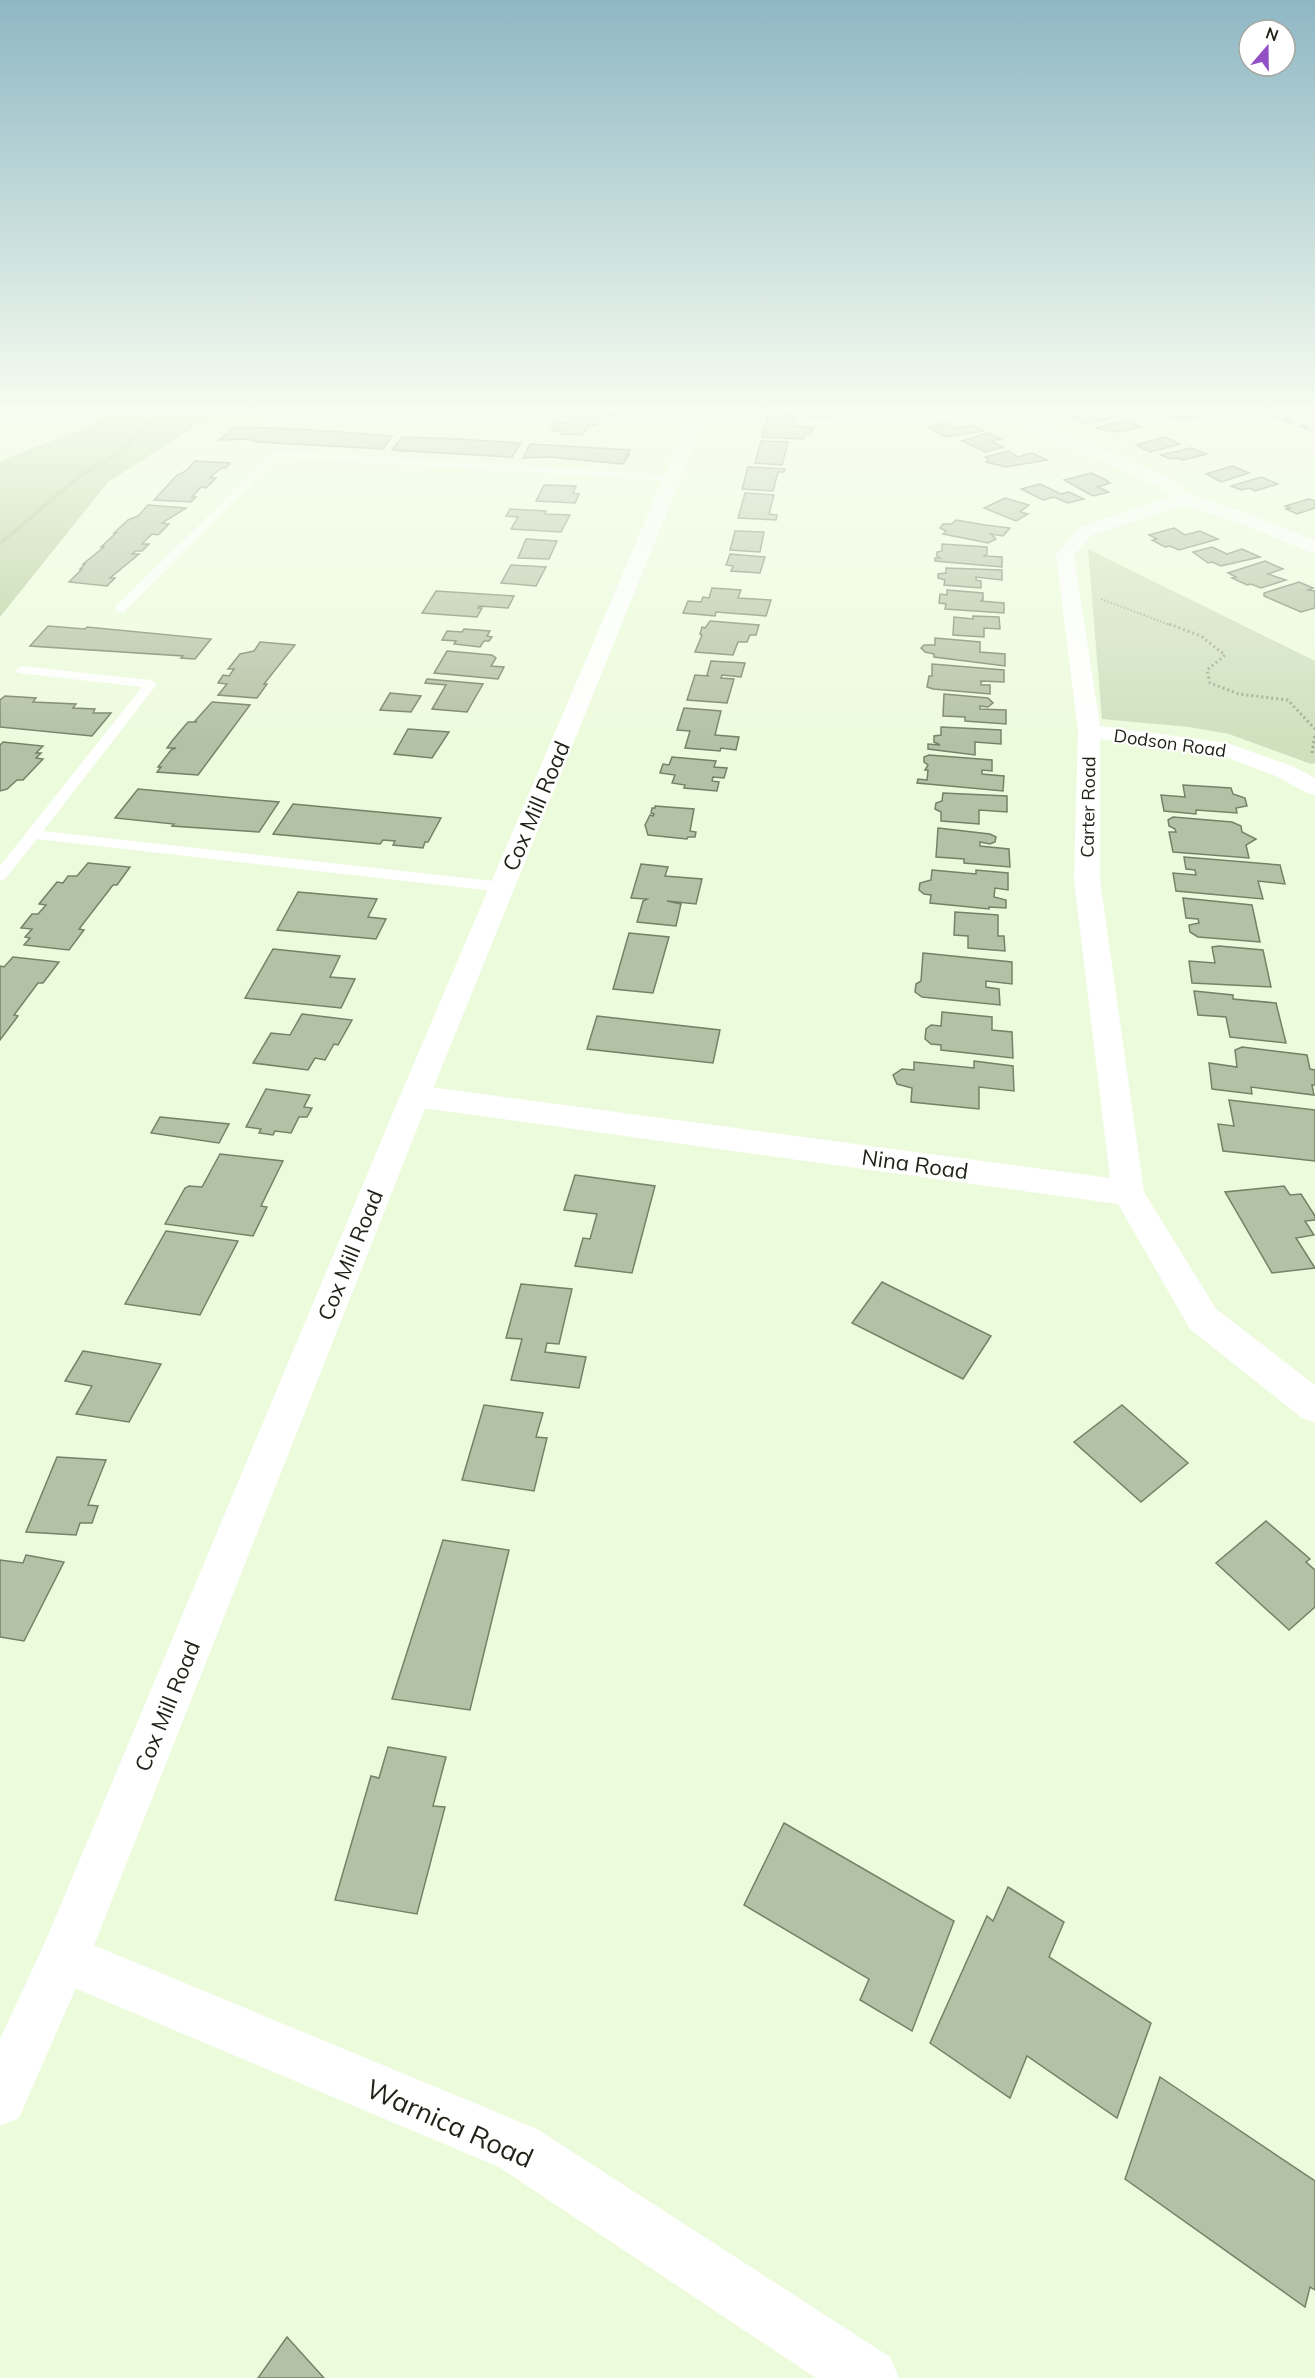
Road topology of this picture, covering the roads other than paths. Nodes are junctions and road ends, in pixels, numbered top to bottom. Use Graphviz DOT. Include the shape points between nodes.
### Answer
graph roads {
  1 [pos="207,522"];
  2 [pos="654,522"];
  3 [pos="1114,522"];
  4 [pos="1253,522"];
  5 [pos="1315,548"];
  6 [pos="120,609"];
  7 [pos="22,670"];
  8 [pos="1089,731"];
  9 [pos="1315,788"];
  10 [pos="34,834"];
  11 [pos="0,876"];
  12 [pos="502,886"];
  13 [pos="415,1096"];
  14 [pos="1128,1193"];
  15 [pos="1315,1407"];
  16 [pos="64,1958"];
  17 [pos="0,2099"];
  18 [pos="869,2378"];
  1 -- 6 [label="lane"];
  2 -- 12 [label="street, Cox Mill Road"];
  3 -- 8 [label="street, Carter Road" via="1086,531 1065,554"];
  4 -- 5 [label="street"];
  7 -- 10 [label="lane" via="151,684"];
  8 -- 9 [label="street, Dodson Road" via="1227,750 1284,771"];
  8 -- 14 [label="street, Carter Road" via="1087,880"];
  10 -- 11 [label="lane"];
  10 -- 12 [label="lane"];
  12 -- 13 [label="street, Cox Mill Road"];
  13 -- 14 [label="street, Nina Road"];
  13 -- 16 [label="street, Cox Mill Road"];
  14 -- 15 [label="street" via="1203,1319"];
  16 -- 17 [label="street, Cox Mill Road"];
  16 -- 18 [label="street, Warnica Road" via="518,2148"];
}
